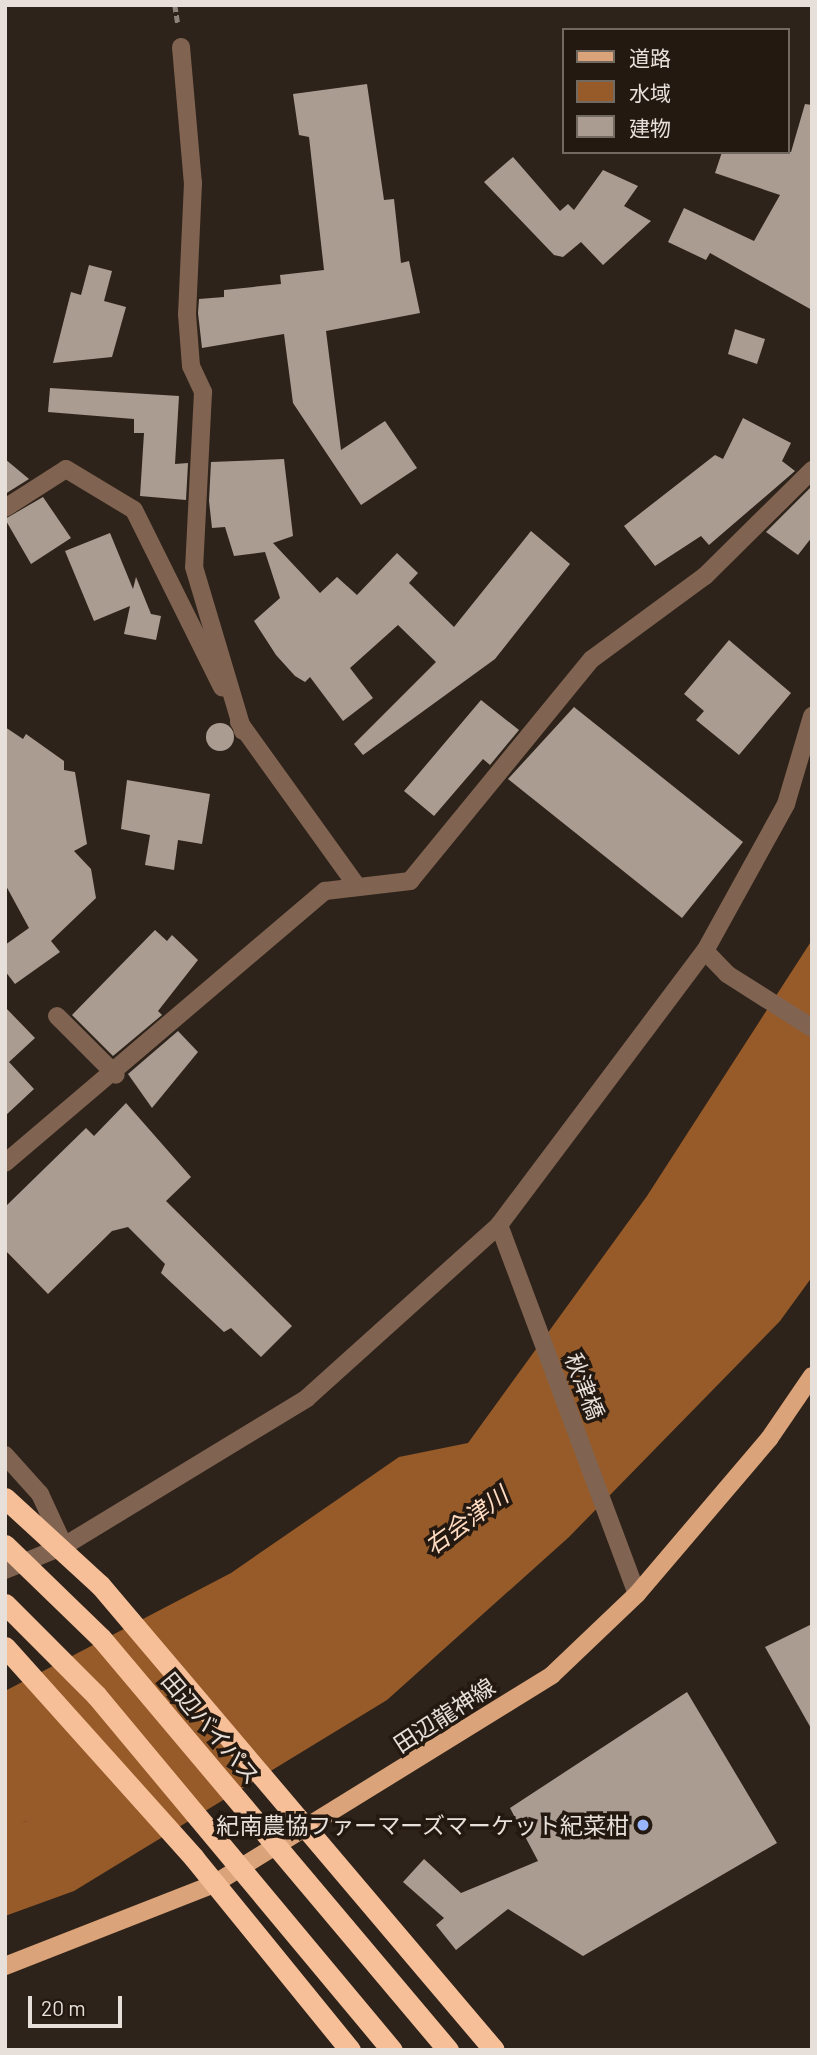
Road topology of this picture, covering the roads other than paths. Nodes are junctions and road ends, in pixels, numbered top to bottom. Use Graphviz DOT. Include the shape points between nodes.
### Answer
graph roads {
  1 [pos="181,47"];
  2 [pos="812,470"];
  3 [pos="5,508"];
  4 [pos="812,716"];
  5 [pos="243,731"];
  6 [pos="357,887"];
  7 [pos="705,951"];
  8 [pos="57,1016"];
  9 [pos="812,1028"];
  10 [pos="116,1075"];
  11 [pos="5,1163"];
  12 [pos="499,1224"];
  13 [pos="812,1376"];
  14 [pos="5,1455"];
  15 [pos="5,1498"];
  16 [pos="5,1545"];
  17 [pos="64,1546"];
  18 [pos="5,1570"];
  19 [pos="637,1594"];
  20 [pos="5,1604"];
  21 [pos="5,1647"];
  22 [pos="311,1829"];
  23 [pos="214,1884"];
  24 [pos="5,1966"];
  25 [pos="350,2050"];
  26 [pos="392,2050"];
  27 [pos="448,2050"];
  28 [pos="494,2050"];
  1 -- 5 [label="street" via="193,183 187,314 191,366 203,392 194,567"];
  2 -- 6 [label="street" via="705,576 593,659 410,881"];
  3 -- 5 [label="street" via="66,469 134,510"];
  4 -- 7 [label="street" via="786,804"];
  5 -- 6 [label="street"];
  6 -- 10 [label="street" via="325,891"];
  7 -- 9 [label="street" via="727,974"];
  7 -- 12 [label="street"];
  8 -- 10 [label="street"];
  10 -- 11 [label="street"];
  12 -- 17 [label="street" via="307,1398"];
  12 -- 19 [label="street, 秋津橋"];
  13 -- 19 [label="main road, 田辺龍神線" via="769,1439"];
  14 -- 17 [label="street" via="40,1494"];
  15 -- 17 [label="highway"];
  16 -- 27 [label="highway, 田辺バイパス, bridge" via="101,1638"];
  17 -- 18 [label="street"];
  17 -- 22 [label="highway"];
  19 -- 22 [label="main road, 田辺龍神線" via="552,1675"];
  20 -- 26 [label="highway, bridge" via="96,1695"];
  21 -- 23 [label="highway"];
  22 -- 23 [label="main road, 田辺龍神線"];
  22 -- 28 [label="highway"];
  23 -- 24 [label="main road, 田辺龍神線"];
  23 -- 25 [label="highway"];
}
